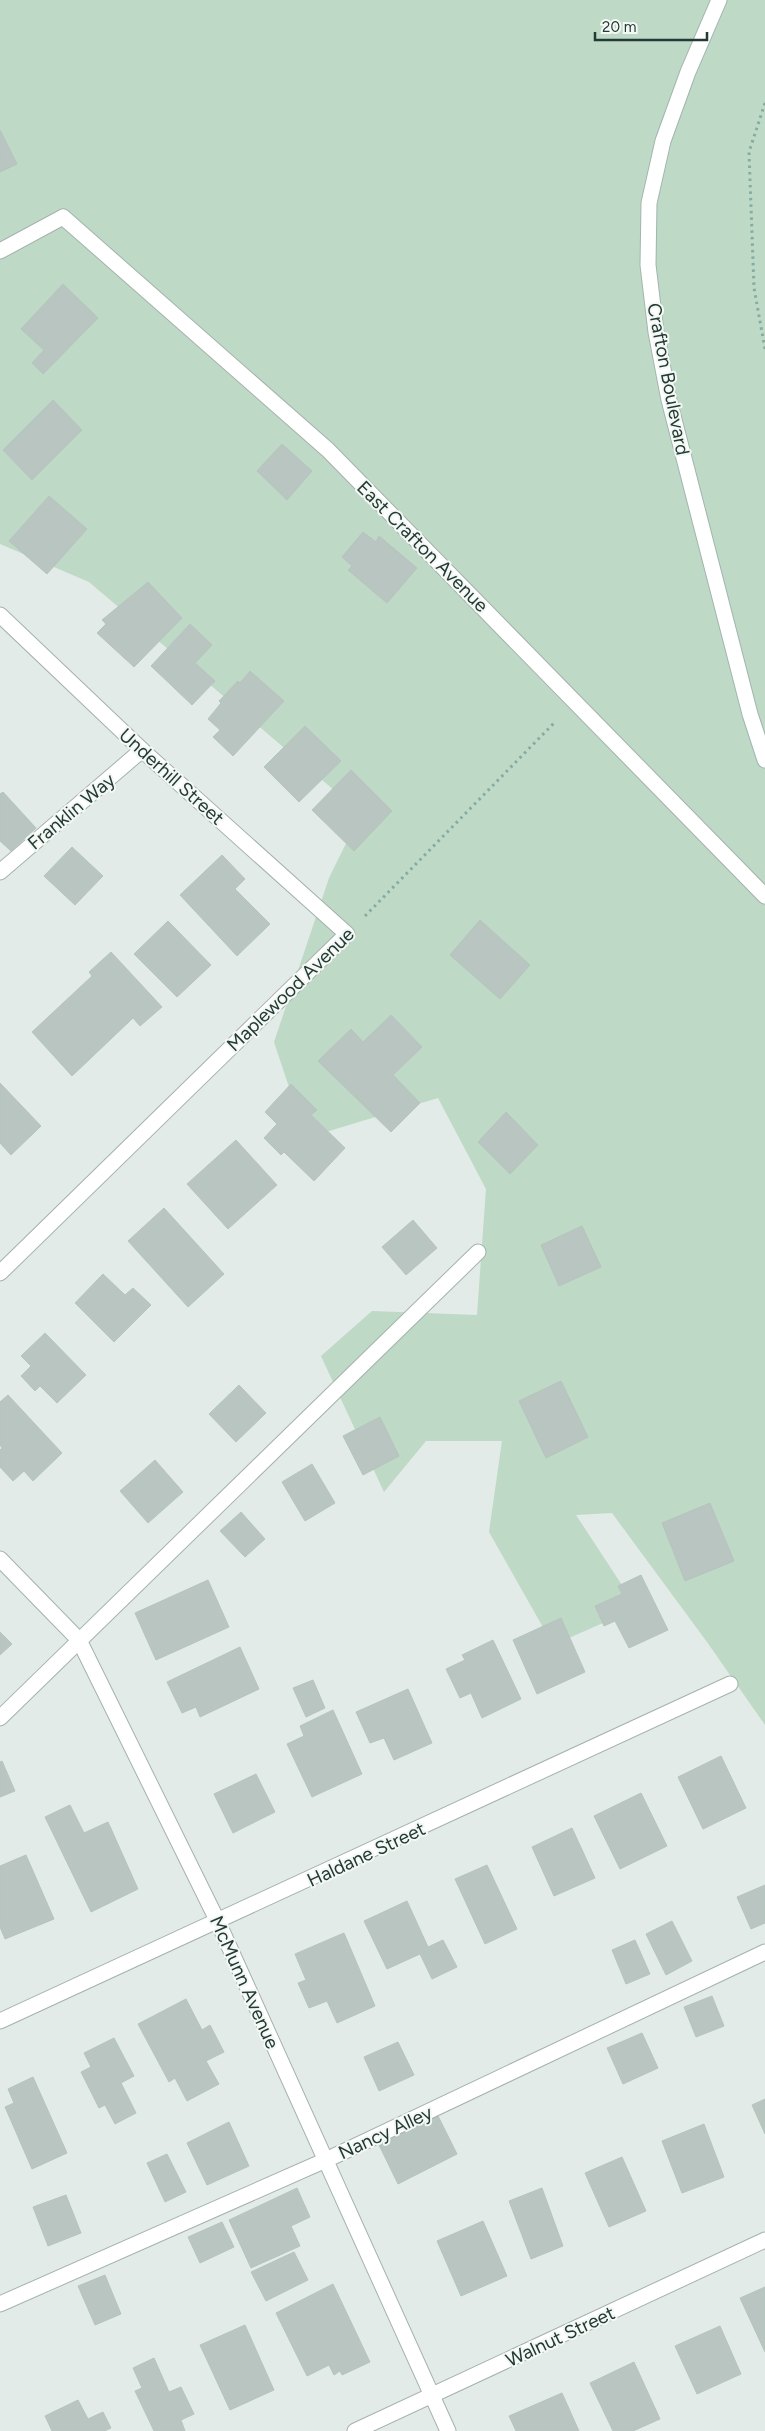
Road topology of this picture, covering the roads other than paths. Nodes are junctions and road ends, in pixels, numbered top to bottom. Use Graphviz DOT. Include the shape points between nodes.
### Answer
graph roads {
  1 [pos="719,0"];
  2 [pos="0,251"];
  3 [pos="0,615"];
  4 [pos="142,750"];
  5 [pos="765,760"];
  6 [pos="0,872"];
  7 [pos="765,896"];
  8 [pos="347,934"];
  9 [pos="478,1252"];
  10 [pos="0,1274"];
  11 [pos="0,1559"];
  12 [pos="79,1640"];
  13 [pos="730,1684"];
  14 [pos="0,1718"];
  15 [pos="218,1922"];
  16 [pos="765,1952"];
  17 [pos="0,2021"];
  18 [pos="326,2160"];
  19 [pos="765,2240"];
  20 [pos="0,2304"];
  21 [pos="432,2396"];
  22 [pos="355,2431"];
  23 [pos="448,2431"];
  1 -- 5 [label="street, Crafton Boulevard" via="688,72 664,142 649,203 648,265 669,400 750,714"];
  2 -- 7 [label="street, East Crafton Avenue" via="62,217 328,450"];
  3 -- 4 [label="street, Underhill Street"];
  4 -- 6 [label="street, Franklin Way"];
  4 -- 8 [label="street, Underhill Street"];
  8 -- 10 [label="street, Maplewood Avenue"];
  9 -- 12 [label="street"];
  11 -- 12 [label="street, McMunn Avenue"];
  12 -- 14 [label="street"];
  12 -- 15 [label="street, McMunn Avenue"];
  13 -- 15 [label="street, Haldane Street"];
  15 -- 17 [label="street, Haldane Street"];
  15 -- 18 [label="street, McMunn Avenue"];
  16 -- 18 [label="street, Nancy Alley"];
  18 -- 20 [label="street, Nancy Alley"];
  18 -- 21 [label="street, McMunn Avenue"];
  19 -- 21 [label="street, Walnut Street"];
  21 -- 22 [label="street, Walnut Street"];
  21 -- 23 [label="street, McMunn Avenue"];
}
